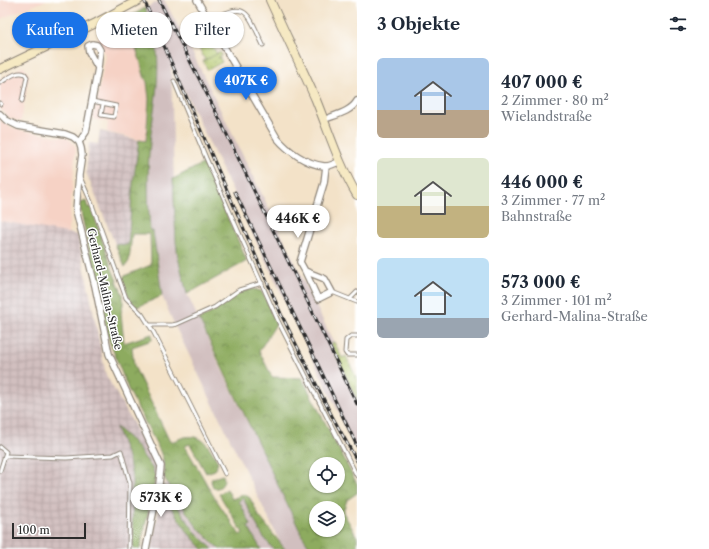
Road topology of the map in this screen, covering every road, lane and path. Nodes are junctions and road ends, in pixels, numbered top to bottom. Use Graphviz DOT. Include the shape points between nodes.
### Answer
graph roads {
  1 [pos="139,0"];
  2 [pos="197,0"];
  3 [pos="270,0"];
  4 [pos="204,12"];
  5 [pos="226,12"];
  6 [pos="263,44"];
  7 [pos="225,48"];
  8 [pos="98,68"];
  9 [pos="0,69"];
  10 [pos="174,80"];
  11 [pos="0,82"];
  12 [pos="22,101"];
  13 [pos="92,101"];
  14 [pos="357,101"];
  15 [pos="103,104"];
  16 [pos="0,114"];
  17 [pos="323,120"];
  18 [pos="79,142"];
  19 [pos="339,162"];
  20 [pos="326,166"];
  21 [pos="79,175"];
  22 [pos="357,195"];
  23 [pos="305,271"];
  24 [pos="262,283"];
  25 [pos="332,292"];
  26 [pos="357,292"];
  27 [pos="350,299"];
  28 [pos="357,302"];
  29 [pos="149,325"];
  30 [pos="357,336"];
  31 [pos="357,355"];
  32 [pos="0,447"];
  33 [pos="5,456"];
  34 [pos="0,471"];
  35 [pos="225,474"];
  36 [pos="357,476"];
  37 [pos="129,549"];
  38 [pos="146,549"];
  1 -- 9 [label="main road"];
  2 -- 4 [label="street"];
  3 -- 17 [label="main road"];
  5 -- 6 [label="lane" via="236,9 248,14"];
  7 -- 20 [label="street" via="282,144 297,156"];
  8 -- 13 [label="street"];
  10 -- 24 [label="lane"];
  11 -- 12 [label="lane" via="20,73 26,74"];
  13 -- 15 [label="lane"];
  13 -- 18 [label="street" via="86,132"];
  14 -- 17 [label="street" via="349,110"];
  15 -- 15 [label="lane" via="116,106 114,118 101,115"];
  16 -- 18 [label="street" via="10,123 65,134"];
  17 -- 19 [label="main road"];
  18 -- 21 [label="street, Gerhard-Malina-Straße" via="82,155"];
  19 -- 20 [label="street"];
  19 -- 22 [label="main road"];
  20 -- 23 [label="street" via="324,183 300,262"];
  21 -- 29 [label="lane" via="126,298"];
  21 -- 38 [label="street, Gerhard-Malina-Straße" via="76,210 109,354 161,466"];
  23 -- 25 [label="street" via="325,279"];
  23 -- 25 [label="street" via="318,299"];
  24 -- 29 [label="lane" via="239,290 215,307 177,324"];
  24 -- 36 [label="lane" via="279,323"];
  25 -- 27 [label="lane"];
  26 -- 27 [label="lane"];
  27 -- 28 [label="lane"];
  29 -- 35 [label="lane"];
  30 -- 31 [label="lane" via="350,336 346,340 345,352 347,355"];
  32 -- 33 [label="lane" via="6,452"];
  33 -- 34 [label="lane"];
  33 -- 37 [label="lane" via="66,458 113,455 121,451 130,483"];
}
